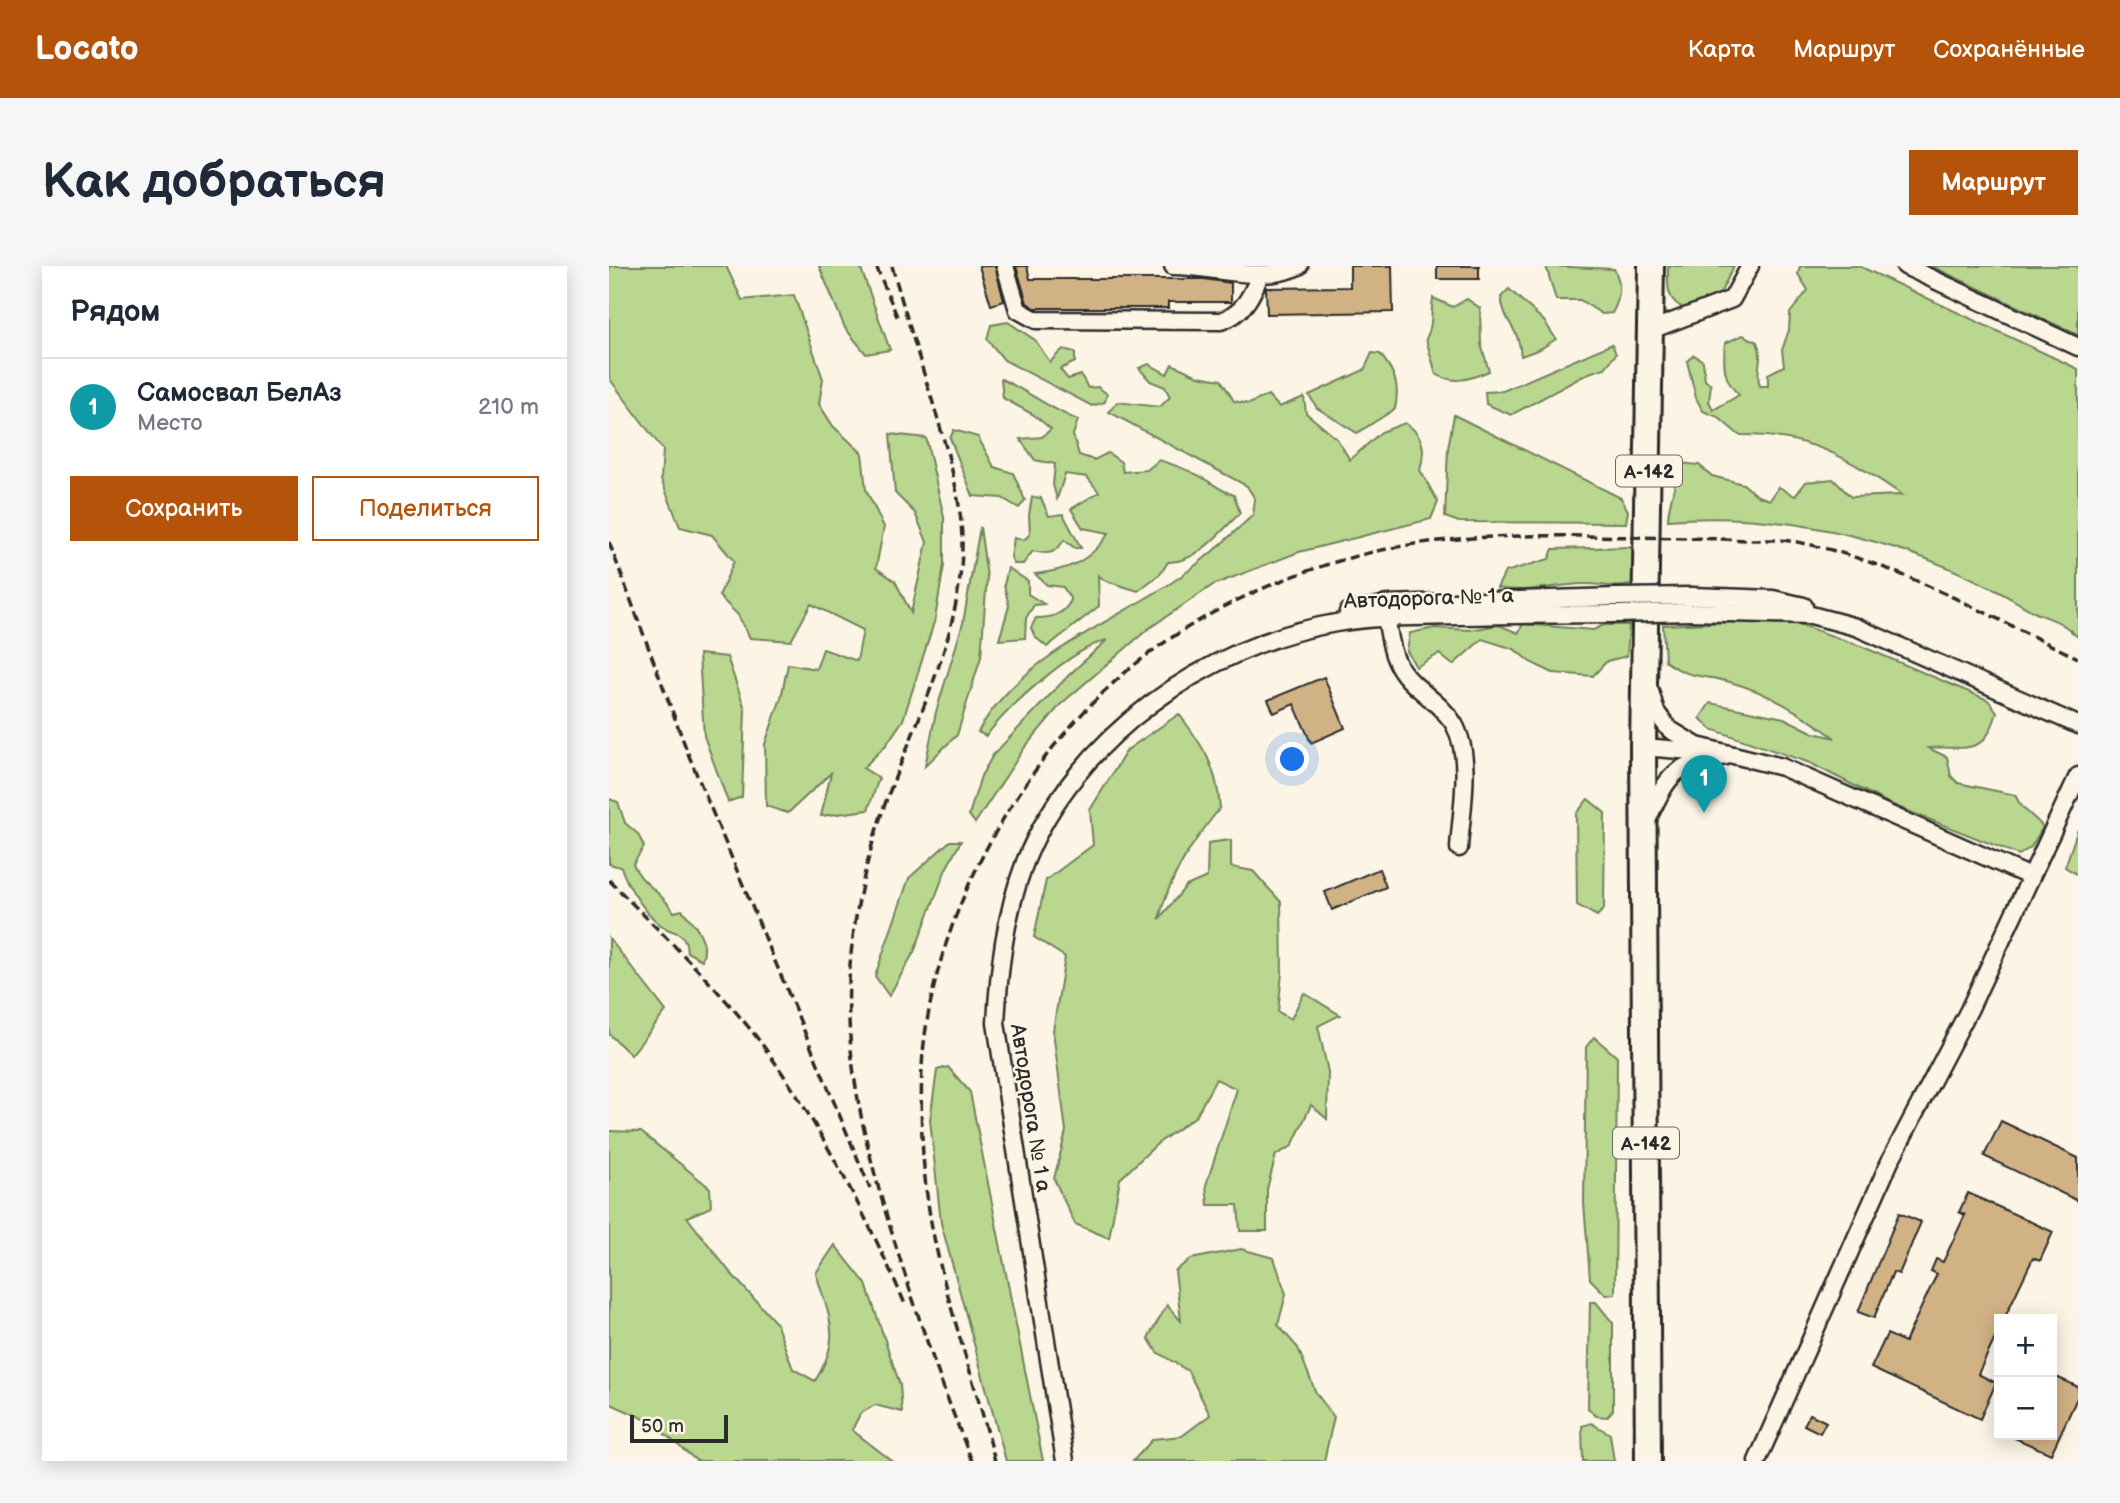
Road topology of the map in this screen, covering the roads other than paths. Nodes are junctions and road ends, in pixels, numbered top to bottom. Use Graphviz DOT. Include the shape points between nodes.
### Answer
graph roads {
  1 [pos="1005,266"];
  2 [pos="1173,266"];
  3 [pos="1299,266"];
  4 [pos="1651,266"];
  5 [pos="1750,266"];
  6 [pos="1905,266"];
  7 [pos="1212,267"];
  8 [pos="1249,271"];
  9 [pos="1651,330"];
  10 [pos="2078,347"];
  11 [pos="1617,605"];
  12 [pos="1386,617"];
  13 [pos="1283,634"];
  14 [pos="1646,676"];
  15 [pos="2078,725"];
  16 [pos="1643,747"];
  17 [pos="1735,754"];
  18 [pos="2078,776"];
  19 [pos="1644,826"];
  20 [pos="1459,848"];
  21 [pos="2031,877"];
  22 [pos="1065,1461"];
  23 [pos="1648,1461"];
  24 [pos="1757,1461"];
  1 -- 8 [label="street" via="1018,310 1037,320 1221,321 1243,308"];
  2 -- 7 [label="street"];
  3 -- 8 [label="street"];
  4 -- 9 [label="highway, А-142"];
  5 -- 9 [label="street" via="1732,299"];
  6 -- 10 [label="street"];
  7 -- 8 [label="street"];
  9 -- 14 [label="highway, А-142"];
  11 -- 12 [label="street, Автодорога № 1 а"];
  11 -- 13 [label="street" via="1387,604"];
  11 -- 15 [label="street, bridge" via="1691,604 1811,615 1856,627"];
  12 -- 13 [label="street, Автодорога № 1 а"];
  12 -- 20 [label="street" via="1396,661 1455,726 1464,757"];
  13 -- 22 [label="street, Автодорога № 1 а" via="1172,688 1110,740 1042,825 1013,900 999,959 996,1023"];
  14 -- 16 [label="highway, А-142"];
  14 -- 17 [label="street" via="1656,712 1669,729 1697,746"];
  16 -- 17 [label="street"];
  16 -- 19 [label="highway, А-142"];
  17 -- 19 [label="street" via="1694,760 1667,778"];
  17 -- 21 [label="street" via="1782,767"];
  18 -- 21 [label="street"];
  19 -- 23 [label="highway, А-142"];
  21 -- 24 [label="street" via="1969,1010 1891,1159"];
}
